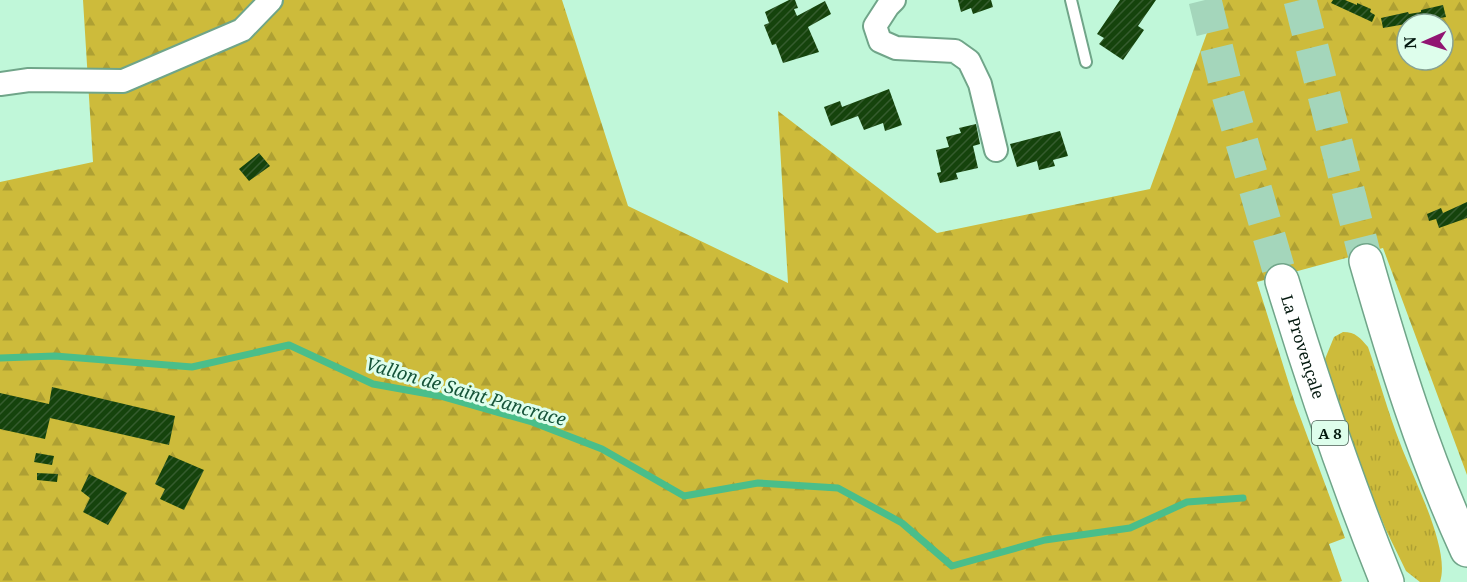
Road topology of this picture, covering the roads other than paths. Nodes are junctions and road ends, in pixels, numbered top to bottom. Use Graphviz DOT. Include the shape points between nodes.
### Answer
graph roads {
  1 [pos="271,0"];
  2 [pos="894,0"];
  3 [pos="1071,0"];
  4 [pos="1086,62"];
  5 [pos="0,84"];
  6 [pos="996,150"];
  7 [pos="1366,261"];
  8 [pos="1282,281"];
  9 [pos="1467,550"];
  10 [pos="1387,582"];
  1 -- 5 [label="street" via="242,30 123,81 29,80"];
  2 -- 6 [label="street" via="875,26 880,41 896,48 955,51 969,61 980,84"];
  3 -- 4 [label="lane"];
  7 -- 9 [label="highway" via="1398,370"];
  8 -- 10 [label="highway, La Provençale / A 8" via="1311,378"];
}
